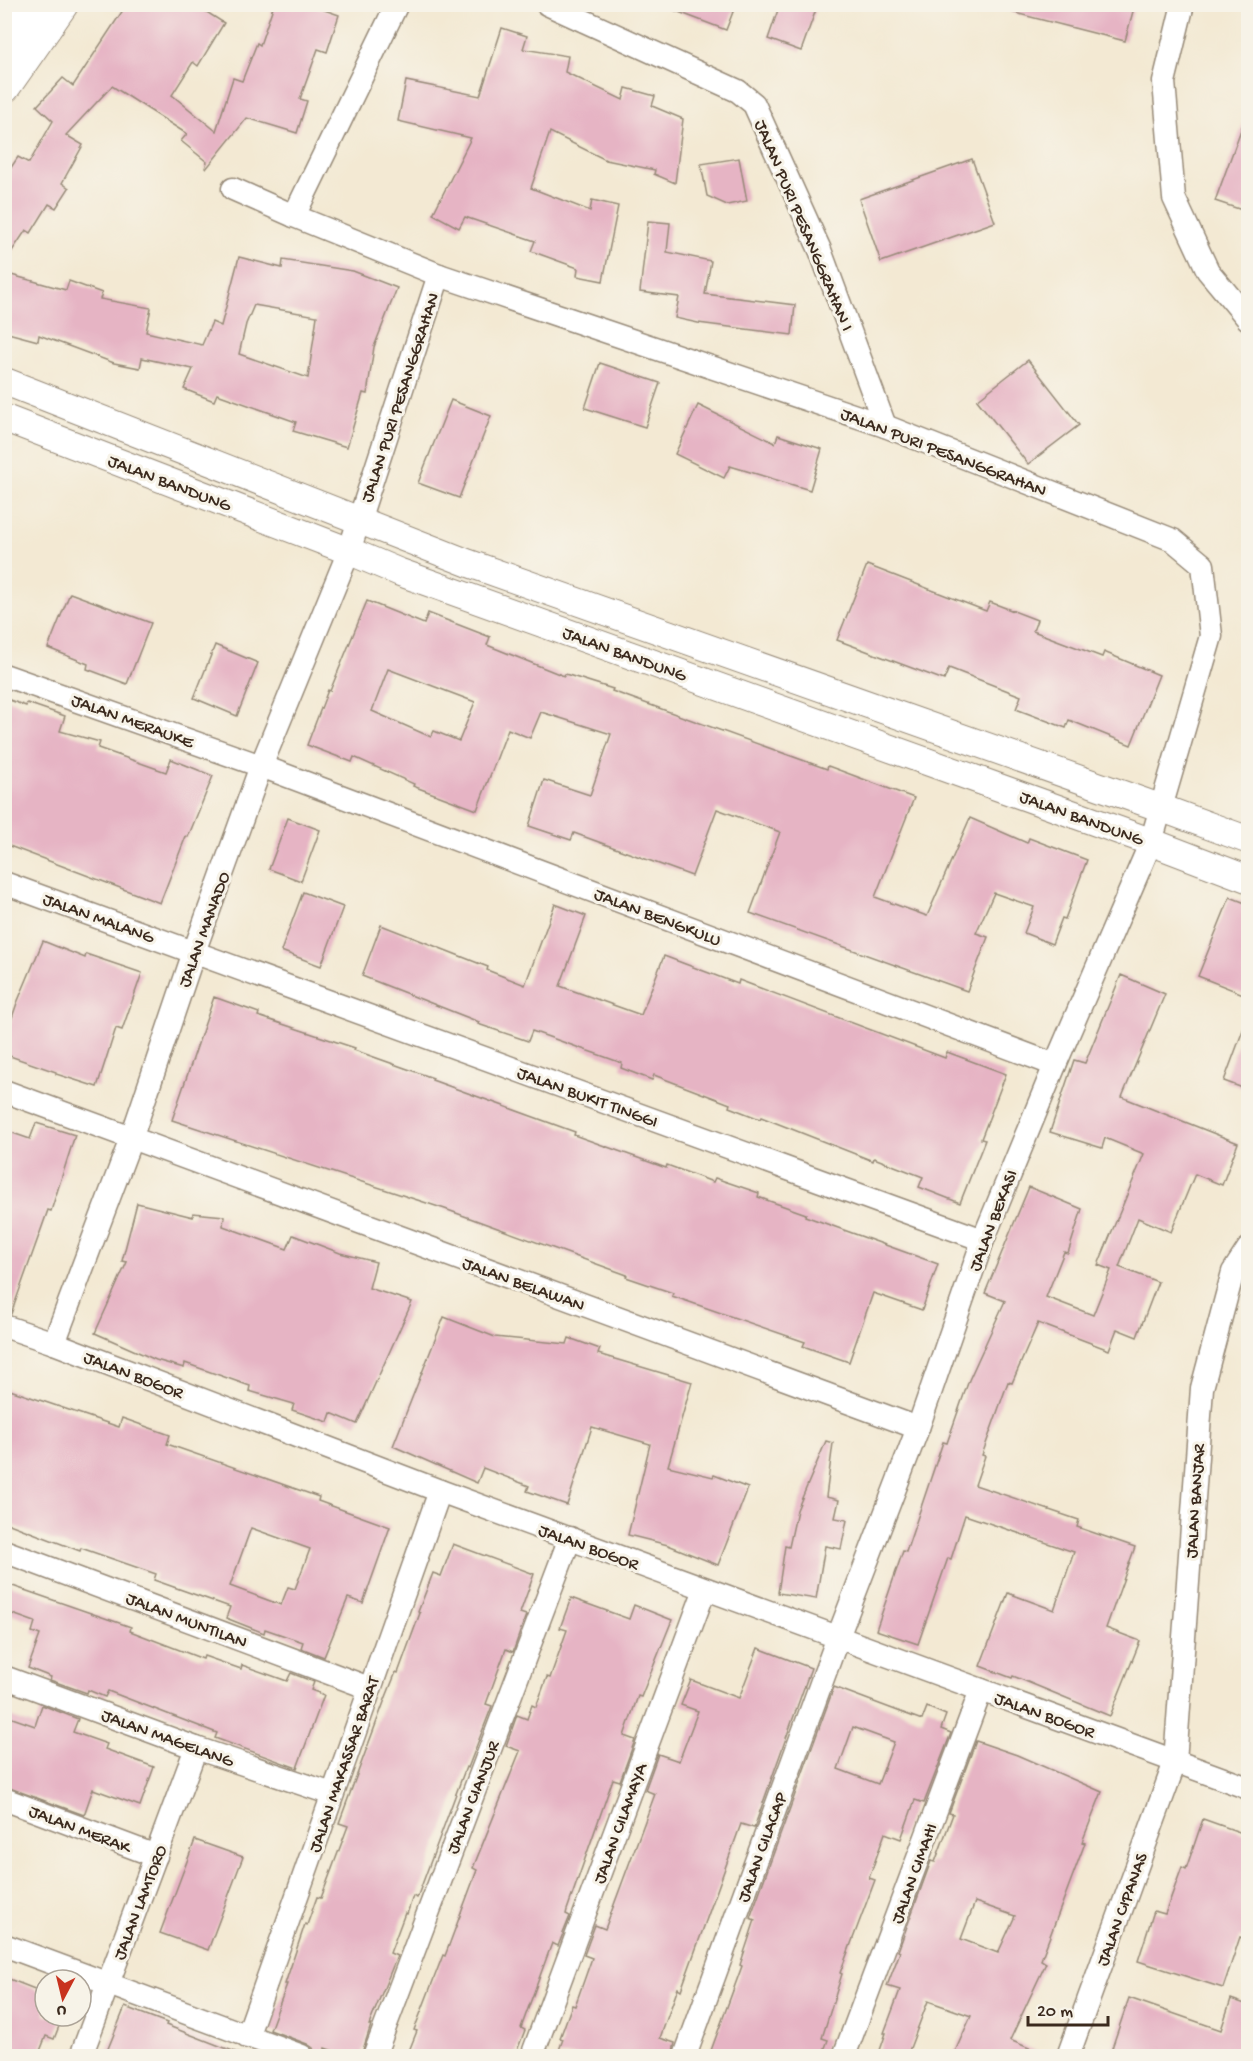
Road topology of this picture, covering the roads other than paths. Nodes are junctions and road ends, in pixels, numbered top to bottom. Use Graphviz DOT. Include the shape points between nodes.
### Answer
graph roads {
  1 [pos="31,4"];
  2 [pos="62,4"];
  3 [pos="396,4"];
  4 [pos="547,4"];
  5 [pos="1183,4"];
  6 [pos="4,41"];
  7 [pos="4,87"];
  8 [pos="233,189"];
  9 [pos="294,216"];
  10 [pos="439,275"];
  11 [pos="1248,319"];
  12 [pos="4,381"];
  13 [pos="4,418"];
  14 [pos="885,426"];
  15 [pos="358,519"];
  16 [pos="349,550"];
  17 [pos="4,675"];
  18 [pos="261,766"];
  19 [pos="1161,807"];
  20 [pos="1248,840"];
  21 [pos="1151,842"];
  22 [pos="1248,879"];
  23 [pos="4,883"];
  24 [pos="194,952"];
  25 [pos="1055,1065"];
  26 [pos="4,1091"];
  27 [pos="131,1139"];
  28 [pos="983,1240"];
  29 [pos="1248,1249"];
  30 [pos="4,1326"];
  31 [pos="54,1343"];
  32 [pos="918,1428"];
  33 [pos="440,1491"];
  34 [pos="570,1539"];
  35 [pos="4,1551"];
  36 [pos="705,1589"];
  37 [pos="838,1638"];
  38 [pos="4,1677"];
  39 [pos="369,1688"];
  40 [pos="981,1690"];
  41 [pos="196,1748"];
  42 [pos="1175,1762"];
  43 [pos="1248,1788"];
  44 [pos="332,1794"];
  45 [pos="4,1799"];
  46 [pos="156,1856"];
  47 [pos="4,1945"];
  48 [pos="108,1984"];
  49 [pos="246,2037"];
  50 [pos="81,2056"];
  51 [pos="302,2056"];
  52 [pos="374,2056"];
  53 [pos="532,2056"];
  54 [pos="685,2056"];
  55 [pos="844,2056"];
  56 [pos="1068,2056"];
  1 -- 6 [label="main road"];
  2 -- 7 [label="main road"];
  3 -- 9 [label="street"];
  4 -- 14 [label="street, JALAN PURI PESANGGRAHAN I" via="738,91 754,104 820,250"];
  5 -- 11 [label="street" via="1164,82 1174,198 1208,272"];
  8 -- 9 [label="street, JALAN PURI PESANGGRAHAN"];
  9 -- 10 [label="street, JALAN PURI PESANGGRAHAN"];
  10 -- 14 [label="street, JALAN PURI PESANGGRAHAN"];
  10 -- 15 [label="street, JALAN PURI PESANGGRAHAN"];
  12 -- 15 [label="street, JALAN BANDUNG"];
  13 -- 16 [label="street, JALAN BANDUNG"];
  14 -- 19 [label="street, JALAN PURI PESANGGRAHAN" via="1173,540 1203,565 1211,636"];
  15 -- 16 [label="street, JALAN MANADO"];
  15 -- 19 [label="street, JALAN BANDUNG" via="468,563"];
  16 -- 18 [label="street, JALAN MANADO"];
  16 -- 21 [label="street, JALAN BANDUNG" via="399,572"];
  17 -- 18 [label="street, JALAN MERAUKE"];
  18 -- 24 [label="street, JALAN MANADO"];
  18 -- 25 [label="street, JALAN BENGKULU"];
  19 -- 20 [label="street, JALAN BANDUNG"];
  19 -- 21 [label="street, JALAN BEKASI"];
  21 -- 22 [label="street, JALAN BANDUNG"];
  21 -- 25 [label="street, JALAN BEKASI"];
  23 -- 24 [label="street, JALAN MALANG"];
  24 -- 27 [label="street, JALAN MANADO"];
  24 -- 28 [label="street, JALAN BUKIT TINGGI"];
  25 -- 28 [label="street, JALAN BEKASI"];
  26 -- 27 [label="street, JALAN BELAWAN"];
  27 -- 31 [label="street, JALAN MANADO"];
  27 -- 32 [label="street, JALAN BELAWAN"];
  28 -- 32 [label="street, JALAN BEKASI"];
  29 -- 42 [label="street, JALAN BANJAR" via="1233,1272 1202,1388"];
  30 -- 31 [label="street, JALAN BOGOR"];
  31 -- 33 [label="street, JALAN BOGOR"];
  32 -- 37 [label="street, JALAN BEKASI"];
  33 -- 34 [label="street, JALAN BOGOR"];
  33 -- 39 [label="street, JALAN MAKASSAR BARAT"];
  34 -- 36 [label="street, JALAN BOGOR"];
  34 -- 52 [label="street, JALAN CIANJUR"];
  35 -- 39 [label="street, JALAN MUNTILAN"];
  36 -- 37 [label="street, JALAN BOGOR"];
  36 -- 53 [label="street, JALAN CILAMAYA"];
  37 -- 40 [label="street, JALAN BOGOR"];
  37 -- 54 [label="street, JALAN CILACAP"];
  38 -- 41 [label="street, JALAN MAGELANG"];
  39 -- 44 [label="street, JALAN MAKASSAR BARAT"];
  40 -- 42 [label="street, JALAN BOGOR"];
  40 -- 55 [label="street, JALAN CIMAHI"];
  41 -- 44 [label="street, JALAN MAGELANG"];
  41 -- 46 [label="street, JALAN LAMTORO"];
  42 -- 43 [label="street, JALAN BOGOR"];
  42 -- 56 [label="street, JALAN CIPANAS"];
  44 -- 49 [label="street, JALAN MAKASSAR BARAT"];
  45 -- 46 [label="street, JALAN MERAK"];
  46 -- 48 [label="street, JALAN LAMTORO"];
  47 -- 48 [label="street"];
  48 -- 49 [label="street"];
  48 -- 50 [label="street, JALAN LAMTORO"];
  49 -- 51 [label="street"];
}
